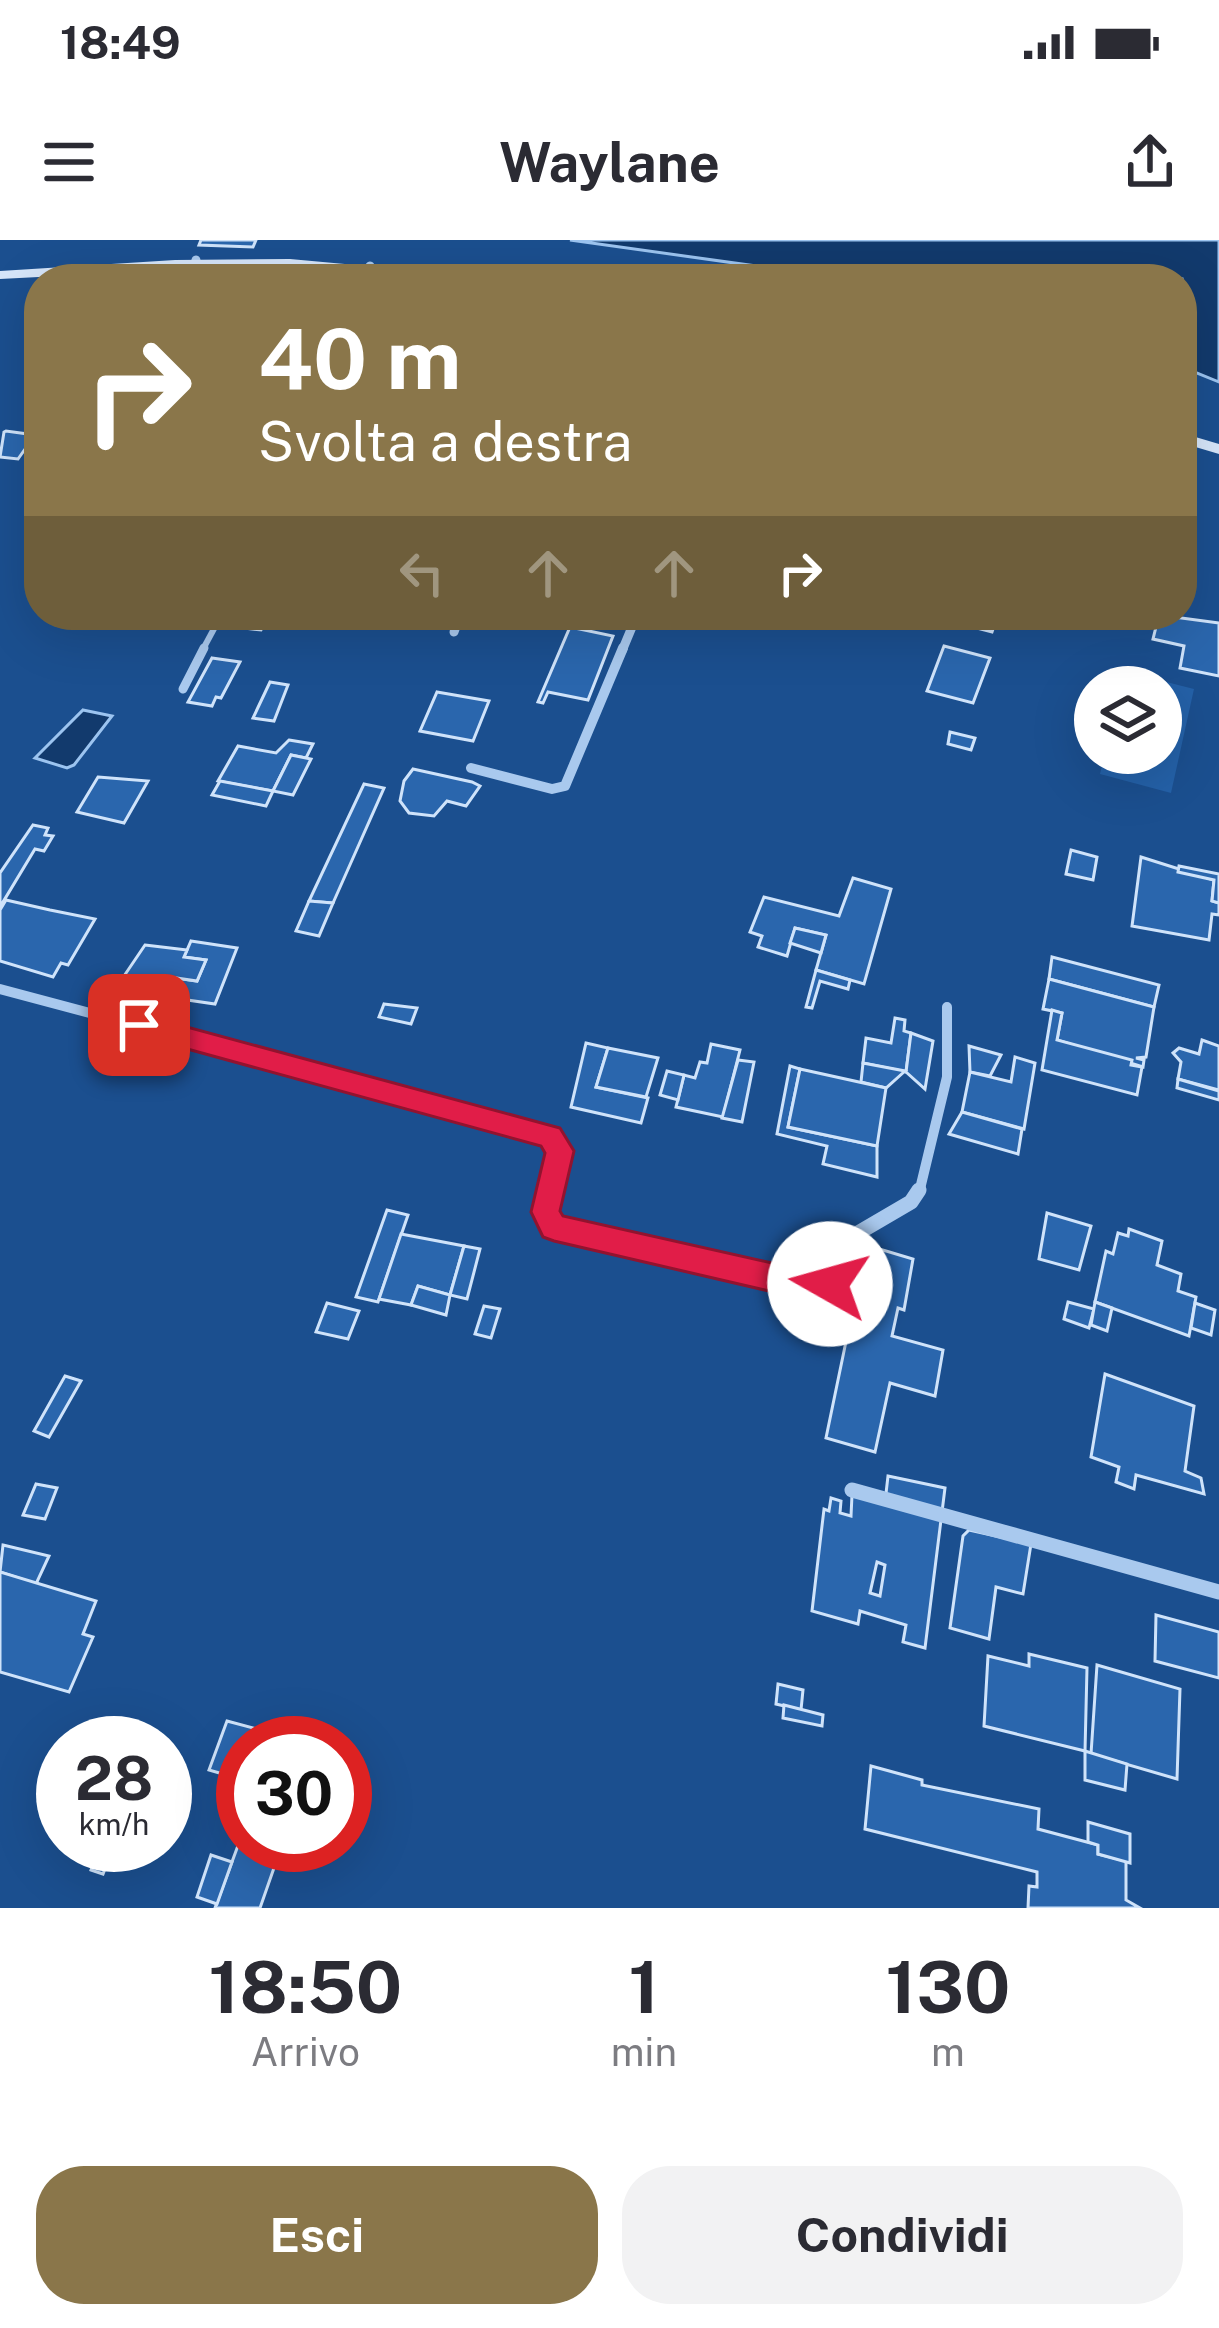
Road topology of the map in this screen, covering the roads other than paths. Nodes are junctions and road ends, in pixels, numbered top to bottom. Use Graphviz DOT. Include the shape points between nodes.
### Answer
graph roads {
  1 [pos="196,260"];
  2 [pos="144,264"];
  3 [pos="195,264"];
  4 [pos="248,264"];
  5 [pos="214,630"];
  6 [pos="631,630"];
  7 [pos="183,689"];
  8 [pos="471,768"];
  9 [pos="0,989"];
  10 [pos="947,1007"];
  11 [pos="851,1490"];
  12 [pos="1219,1592"];
  1 -- 2 [label="street"];
  1 -- 3 [label="street"];
  1 -- 4 [label="street"];
  5 -- 7 [label="lane"];
  6 -- 8 [label="street" via="565,786"];
  9 -- 10 [label="street" via="550,1136 560,1151 545,1212 554,1228 812,1286 836,1280 853,1238 918,1196 945,1074"];
  11 -- 12 [label="street"];
}
